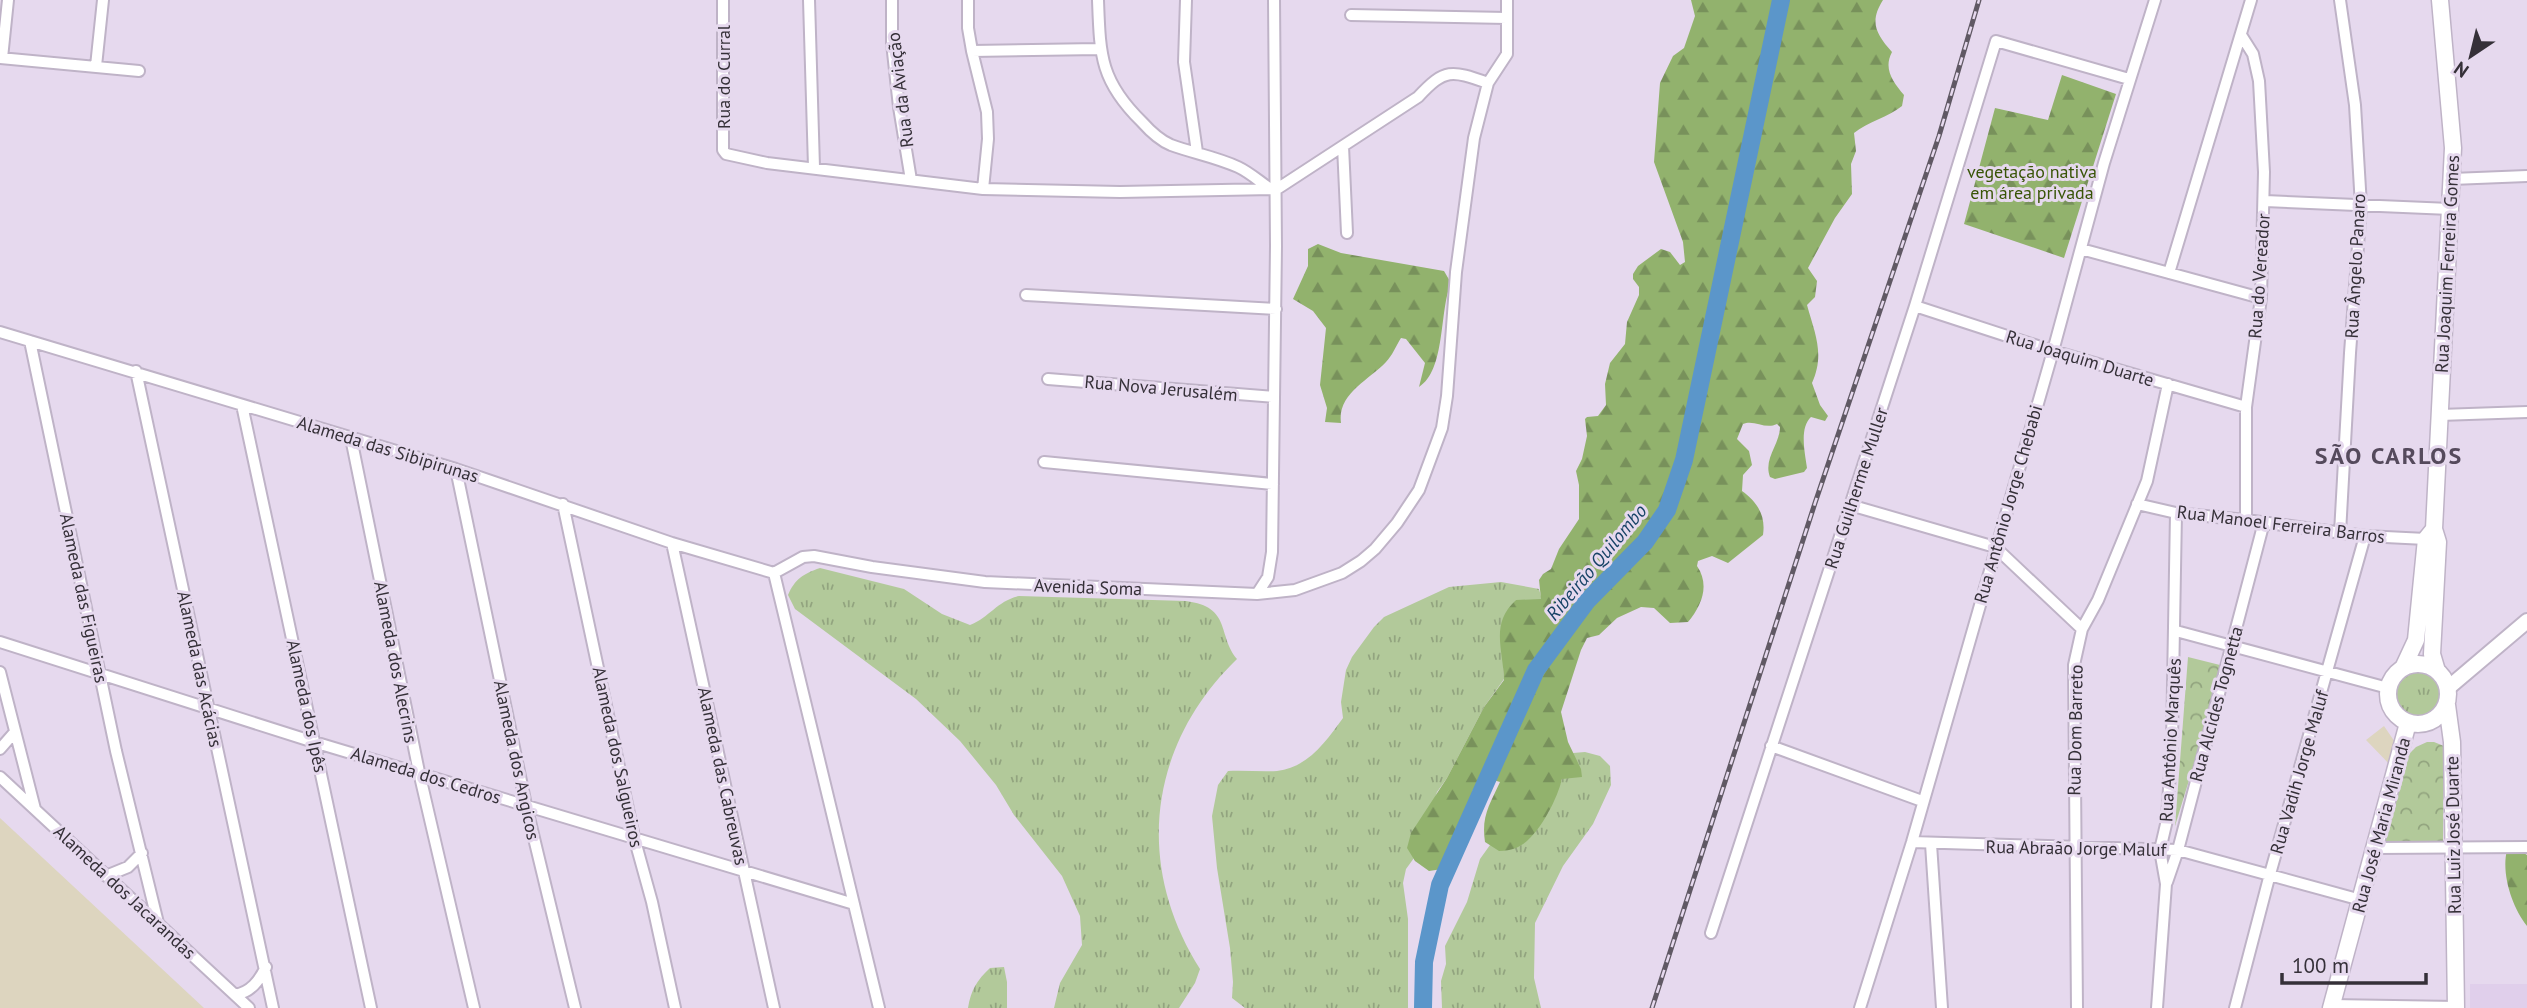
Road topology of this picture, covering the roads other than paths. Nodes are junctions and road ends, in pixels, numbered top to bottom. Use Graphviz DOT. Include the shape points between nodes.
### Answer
graph roads {
  1 [pos="8,0"];
  2 [pos="103,0"];
  3 [pos="723,0"];
  4 [pos="809,0"];
  5 [pos="892,0"];
  6 [pos="968,0"];
  7 [pos="1098,0"];
  8 [pos="1186,0"];
  9 [pos="1274,0"];
  10 [pos="1507,0"];
  11 [pos="2155,0"];
  12 [pos="2251,0"];
  13 [pos="2340,0"];
  14 [pos="2440,0"];
  15 [pos="1351,15"];
  16 [pos="1507,18"];
  17 [pos="2241,35"];
  18 [pos="1100,49"];
  19 [pos="972,51"];
  20 [pos="1,58"];
  21 [pos="96,66"];
  22 [pos="139,71"];
  23 [pos="2129,79"];
  24 [pos="1488,83"];
  25 [pos="1343,146"];
  26 [pos="1197,152"];
  27 [pos="814,167"];
  28 [pos="2527,176"];
  29 [pos="2452,179"];
  30 [pos="911,180"];
  31 [pos="983,189"];
  32 [pos="1273,189"];
  33 [pos="2264,201"];
  34 [pos="2361,206"];
  35 [pos="2450,209"];
  36 [pos="1346,233"];
  37 [pos="2081,248"];
  38 [pos="2169,272"];
  39 [pos="1026,295"];
  40 [pos="2261,298"];
  41 [pos="1915,306"];
  42 [pos="1276,309"];
  43 [pos="0,332"];
  44 [pos="30,341"];
  45 [pos="2053,351"];
  46 [pos="136,371"];
  47 [pos="1048,379"];
  48 [pos="2168,384"];
  49 [pos="1274,397"];
  50 [pos="242,405"];
  51 [pos="2246,407"];
  52 [pos="2527,412"];
  53 [pos="2440,415"];
  54 [pos="351,438"];
  55 [pos="1044,462"];
  56 [pos="456,469"];
  57 [pos="1273,484"];
  58 [pos="563,504"];
  59 [pos="2137,504"];
  60 [pos="1850,505"];
  61 [pos="2176,513"];
  62 [pos="2246,520"];
  63 [pos="2264,522"];
  64 [pos="2340,533"];
  65 [pos="2430,534"];
  66 [pos="2365,536"];
  67 [pos="673,543"];
  68 [pos="1995,547"];
  69 [pos="774,573"];
  70 [pos="1257,594"];
  71 [pos="2527,621"];
  72 [pos="2082,629"];
  73 [pos="2176,631"];
  74 [pos="0,642"];
  75 [pos="2231,645"];
  76 [pos="2403,668"];
  77 [pos="2327,671"];
  78 [pos="2437,671"];
  79 [pos="0,672"];
  80 [pos="100,675"];
  81 [pos="2388,688"];
  82 [pos="2448,688"];
  83 [pos="2447,705"];
  84 [pos="209,708"];
  85 [pos="2408,723"];
  86 [pos="14,733"];
  87 [pos="314,742"];
  88 [pos="1771,746"];
  89 [pos="0,749"];
  90 [pos="419,772"];
  91 [pos="0,777"];
  92 [pos="1922,801"];
  93 [pos="526,805"];
  94 [pos="35,809"];
  95 [pos="634,837"];
  96 [pos="1912,842"];
  97 [pos="1931,844"];
  98 [pos="2454,847"];
  99 [pos="2527,847"];
  100 [pos="2076,848"];
  101 [pos="2376,848"];
  102 [pos="2160,850"];
  103 [pos="2178,850"];
  104 [pos="142,853"];
  105 [pos="744,872"];
  106 [pos="2270,874"];
  107 [pos="107,876"];
  108 [pos="2166,884"];
  109 [pos="2361,900"];
  110 [pos="853,904"];
  111 [pos="158,923"];
  112 [pos="1711,933"];
  113 [pos="266,967"];
  114 [pos="235,995"];
  115 [pos="2331,1007"];
  116 [pos="2456,1007"];
  117 [pos="249,1008"];
  118 [pos="273,1008"];
  119 [pos="370,1008"];
  120 [pos="474,1008"];
  121 [pos="575,1008"];
  122 [pos="675,1008"];
  123 [pos="774,1008"];
  124 [pos="878,1008"];
  125 [pos="1860,1008"];
  126 [pos="1942,1008"];
  127 [pos="2077,1008"];
  128 [pos="2157,1008"];
  129 [pos="2235,1008"];
  1 -- 20 [label="street"];
  2 -- 21 [label="street"];
  3 -- 27 [label="street, Rua do Curral" via="723,150 767,163"];
  4 -- 27 [label="street"];
  5 -- 30 [label="street, Rua da Aviação" via="897,94"];
  6 -- 19 [label="street"];
  7 -- 18 [label="street"];
  8 -- 26 [label="street" via="1184,62"];
  9 -- 32 [label="street"];
  10 -- 16 [label="street, Avenida Soma"];
  11 -- 23 [label="street, Rua Antônio Jorge Chebabi"];
  12 -- 17 [label="street"];
  13 -- 34 [label="street, Rua Ângelo Panaro" via="2355,105"];
  14 -- 29 [label="main road, Rua Joaquim Ferreira Gomes"];
  15 -- 16 [label="street"];
  16 -- 24 [label="street, Avenida Soma" via="1507,54"];
  17 -- 33 [label="street, Rua do Vereador" via="2253,54 2259,81"];
  17 -- 38 [label="street"];
  18 -- 19 [label="street"];
  18 -- 26 [label="street" via="1104,68 1129,110 1159,138"];
  19 -- 31 [label="street" via="987,112"];
  20 -- 21 [label="street"];
  21 -- 22 [label="street"];
  23 -- 37 [label="street, Rua Antônio Jorge Chebabi"];
  23 -- 41 [label="street, Rua Guilherme Muller" via="1996,41"];
  24 -- 25 [label="street" via="1461,73 1441,76 1418,97"];
  24 -- 70 [label="street, Avenida Soma" via="1474,138 1456,272 1442,428 1419,490 1397,523 1361,561 1295,590"];
  25 -- 32 [label="street"];
  25 -- 36 [label="street"];
  26 -- 32 [label="street" via="1239,168"];
  27 -- 30 [label="street"];
  28 -- 29 [label="street"];
  29 -- 35 [label="main road, Rua Joaquim Ferreira Gomes"];
  30 -- 31 [label="street"];
  31 -- 32 [label="street"];
  32 -- 42 [label="street"];
  33 -- 34 [label="street"];
  33 -- 40 [label="street, Rua do Vereador"];
  34 -- 35 [label="street"];
  34 -- 64 [label="street, Rua Ângelo Panaro"];
  35 -- 53 [label="main road, Rua Joaquim Ferreira Gomes"];
  37 -- 38 [label="street"];
  37 -- 45 [label="street, Rua Antônio Jorge Chebabi"];
  38 -- 40 [label="street"];
  39 -- 42 [label="street"];
  40 -- 51 [label="street, Rua do Vereador"];
  41 -- 45 [label="street, Rua Joaquim Duarte"];
  41 -- 60 [label="street, Rua Guilherme Muller"];
  42 -- 49 [label="street"];
  43 -- 44 [label="street, Alameda das Sibipirunas"];
  44 -- 46 [label="street, Alameda das Sibipirunas"];
  44 -- 80 [label="street, Alameda das Figueiras"];
  45 -- 48 [label="street, Rua Joaquim Duarte"];
  45 -- 68 [label="street, Rua Antônio Jorge Chebabi"];
  46 -- 50 [label="street, Alameda das Sibipirunas"];
  46 -- 84 [label="street, Alameda das Acácias"];
  47 -- 49 [label="street, Rua Nova Jerusalém"];
  48 -- 51 [label="street, Rua Joaquim Duarte"];
  48 -- 59 [label="street, Rua Dom Barreto" via="2150,472"];
  49 -- 57 [label="street"];
  50 -- 54 [label="street, Alameda das Sibipirunas"];
  50 -- 87 [label="street, Alameda dos Ipês"];
  51 -- 62 [label="street, Rua do Vereador"];
  52 -- 53 [label="street"];
  53 -- 65 [label="main road, Rua Joaquim Ferreira Gomes"];
  54 -- 56 [label="street, Alameda das Sibipirunas"];
  54 -- 90 [label="street, Alameda dos Alecrins"];
  55 -- 57 [label="street"];
  56 -- 58 [label="street, Alameda das Sibipirunas"];
  56 -- 93 [label="street, Alameda dos Angicos"];
  57 -- 70 [label="street" via="1272,552 1268,577"];
  58 -- 67 [label="street, Alameda das Sibipirunas"];
  58 -- 95 [label="street, Alameda dos Salgueiros"];
  59 -- 61 [label="street, Rua Manoel Ferreira Barros"];
  59 -- 72 [label="street, Rua Dom Barreto"];
  60 -- 68 [label="street"];
  60 -- 88 [label="street, Rua Guilherme Muller"];
  61 -- 62 [label="street, Rua Manoel Ferreira Barros"];
  61 -- 73 [label="street, Rua Antônio Marquês"];
  62 -- 63 [label="street, Rua Manoel Ferreira Barros"];
  63 -- 64 [label="street, Rua Manoel Ferreira Barros"];
  63 -- 75 [label="street, Rua Alcides Tognetta"];
  64 -- 66 [label="street, Rua Manoel Ferreira Barros"];
  65 -- 66 [label="street, Rua Manoel Ferreira Barros"];
  65 -- 76 [label="main road, Rua Joaquim Ferreira Gomes" via="2416,640"];
  65 -- 78 [label="main road, Rua Joaquim Ferreira Gomes" via="2438,542 2432,654"];
  66 -- 77 [label="street, Rua Vadih Jorge Maluf"];
  67 -- 69 [label="street, Alameda das Sibipirunas"];
  67 -- 105 [label="street, Alameda das Cabreuvas"];
  68 -- 72 [label="street"];
  68 -- 92 [label="street, Rua Antônio Jorge Chebabi"];
  69 -- 70 [label="street, Avenida Soma" via="814,556 985,582"];
  69 -- 110 [label="street"];
  71 -- 82 [label="street"];
  72 -- 100 [label="street, Rua Dom Barreto" via="2074,665"];
  73 -- 75 [label="street"];
  73 -- 102 [label="street, Rua Antônio Marquês" via="2171,783"];
  74 -- 80 [label="street, Alameda dos Cedros"];
  75 -- 77 [label="street"];
  75 -- 103 [label="street, Rua Alcides Tognetta"];
  76 -- 78 [label="main road" via="2420,665"];
  76 -- 81 [label="main road"];
  77 -- 81 [label="street"];
  77 -- 106 [label="street, Rua Vadih Jorge Maluf"];
  78 -- 82 [label="main road"];
  79 -- 86 [label="street"];
  80 -- 84 [label="street, Alameda dos Cedros"];
  80 -- 104 [label="street, Alameda das Figueiras"];
  81 -- 85 [label="main road" via="2391,708"];
  82 -- 83 [label="main road"];
  83 -- 85 [label="main road" via="2436,719"];
  83 -- 98 [label="main road, Rua Luiz José Duarte"];
  84 -- 87 [label="street, Alameda dos Cedros"];
  84 -- 113 [label="street, Alameda das Acácias"];
  85 -- 101 [label="main road, Rua José Maria Miranda"];
  86 -- 89 [label="street"];
  86 -- 94 [label="street"];
  87 -- 90 [label="street, Alameda dos Cedros"];
  87 -- 119 [label="street, Alameda dos Ipês"];
  88 -- 92 [label="street"];
  88 -- 112 [label="street, Rua Guilherme Muller"];
  90 -- 93 [label="street, Alameda dos Cedros"];
  90 -- 120 [label="street, Alameda dos Alecrins"];
  91 -- 94 [label="street, Alameda dos Jacarandas"];
  92 -- 96 [label="street, Rua Antônio Jorge Chebabi"];
  93 -- 95 [label="street, Alameda dos Cedros"];
  93 -- 121 [label="street, Alameda dos Angicos"];
  94 -- 107 [label="street, Alameda dos Jacarandas"];
  95 -- 105 [label="street, Alameda dos Cedros"];
  95 -- 122 [label="street, Alameda dos Salgueiros"];
  96 -- 97 [label="street, Rua Abraão Jorge Maluf"];
  96 -- 125 [label="street, Rua Antônio Jorge Chebabi"];
  97 -- 100 [label="street, Rua Abraão Jorge Maluf"];
  97 -- 126 [label="street"];
  98 -- 99 [label="street"];
  98 -- 101 [label="street"];
  98 -- 116 [label="main road, Rua Luiz José Duarte"];
  100 -- 102 [label="street, Rua Abraão Jorge Maluf"];
  100 -- 127 [label="street, Rua Dom Barreto"];
  101 -- 109 [label="main road, Rua José Maria Miranda"];
  102 -- 103 [label="street, Rua Abraão Jorge Maluf"];
  102 -- 108 [label="street, Rua Antônio Marquês"];
  103 -- 106 [label="street, Rua Abraão Jorge Maluf"];
  103 -- 108 [label="street, Rua Alcides Tognetta"];
  104 -- 107 [label="street" via="128,867"];
  104 -- 111 [label="street, Alameda das Figueiras"];
  105 -- 110 [label="street, Alameda dos Cedros"];
  105 -- 123 [label="street, Alameda das Cabreuvas"];
  106 -- 109 [label="street, Rua Abraão Jorge Maluf"];
  106 -- 129 [label="street, Rua Vadih Jorge Maluf"];
  107 -- 111 [label="street, Alameda dos Jacarandas"];
  108 -- 128 [label="street, Rua Antônio Marquês"];
  109 -- 115 [label="main road, Rua José Maria Miranda"];
  110 -- 124 [label="street"];
  111 -- 114 [label="street, Alameda dos Jacarandas"];
  113 -- 114 [label="street" via="250,989"];
  113 -- 118 [label="street, Alameda das Acácias"];
  114 -- 117 [label="street, Alameda dos Jacarandas"];
  115 -- 116 [label="street"];
}
